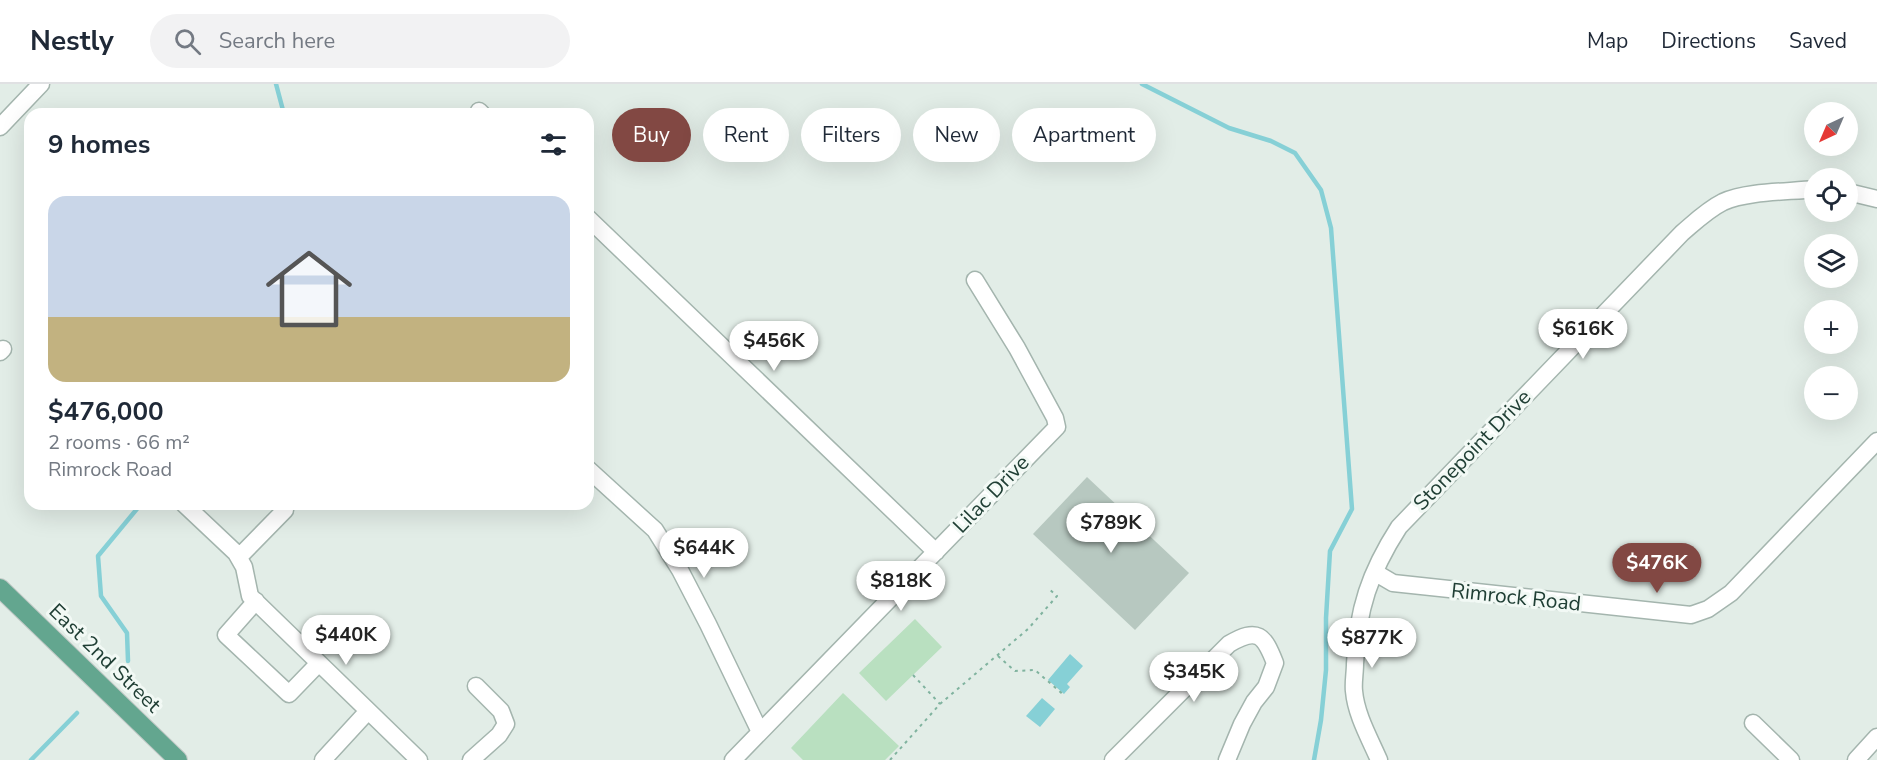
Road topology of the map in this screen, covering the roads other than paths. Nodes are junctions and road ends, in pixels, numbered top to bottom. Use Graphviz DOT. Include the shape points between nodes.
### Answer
graph roads {
  1 [pos="41,84"];
  2 [pos="0,127"];
  3 [pos="1804,190"];
  4 [pos="1858,194"];
  5 [pos="1877,199"];
  6 [pos="594,224"];
  7 [pos="975,280"];
  8 [pos="1877,441"];
  9 [pos="594,474"];
  10 [pos="190,510"];
  11 [pos="285,510"];
  12 [pos="936,552"];
  13 [pos="239,557"];
  14 [pos="1376,573"];
  15 [pos="0,588"];
  16 [pos="253,599"];
  17 [pos="319,663"];
  18 [pos="476,686"];
  19 [pos="368,711"];
  20 [pos="1753,723"];
  21 [pos="760,732"];
  22 [pos="1877,737"];
  23 [pos="178,760"];
  24 [pos="323,760"];
  25 [pos="419,760"];
  26 [pos="471,760"];
  27 [pos="733,760"];
  28 [pos="1113,760"];
  29 [pos="1227,760"];
  30 [pos="1379,760"];
  31 [pos="1791,760"];
  32 [pos="1856,760"];
  1 -- 2 [label="street"];
  3 -- 14 [label="street, Stonepoint Drive" via="1724,201 1701,216 1399,527"];
  4 -- 5 [label="street"];
  6 -- 12 [label="street"];
  7 -- 12 [label="street, Lilac Drive" via="1017,348 1057,427"];
  8 -- 14 [label="street, Rimrock Road" via="1731,593 1691,615 1393,584"];
  9 -- 21 [label="street" via="655,530 704,615"];
  10 -- 13 [label="street"];
  11 -- 13 [label="street"];
  12 -- 21 [label="street, Lilac Drive"];
  13 -- 16 [label="street"];
  14 -- 30 [label="street, Stonepoint Drive" via="1360,608 1354,692"];
  15 -- 23 [label="main road, East 2nd Street"];
  16 -- 17 [label="street"];
  16 -- 17 [label="street" via="226,635 289,694"];
  17 -- 19 [label="street"];
  18 -- 26 [label="street" via="501,711 506,724"];
  19 -- 24 [label="street"];
  19 -- 25 [label="street"];
  20 -- 31 [label="street"];
  21 -- 27 [label="street, Lilac Drive"];
  22 -- 32 [label="street"];
  28 -- 29 [label="street" via="1229,644 1256,634 1267,642 1275,663"];
}
